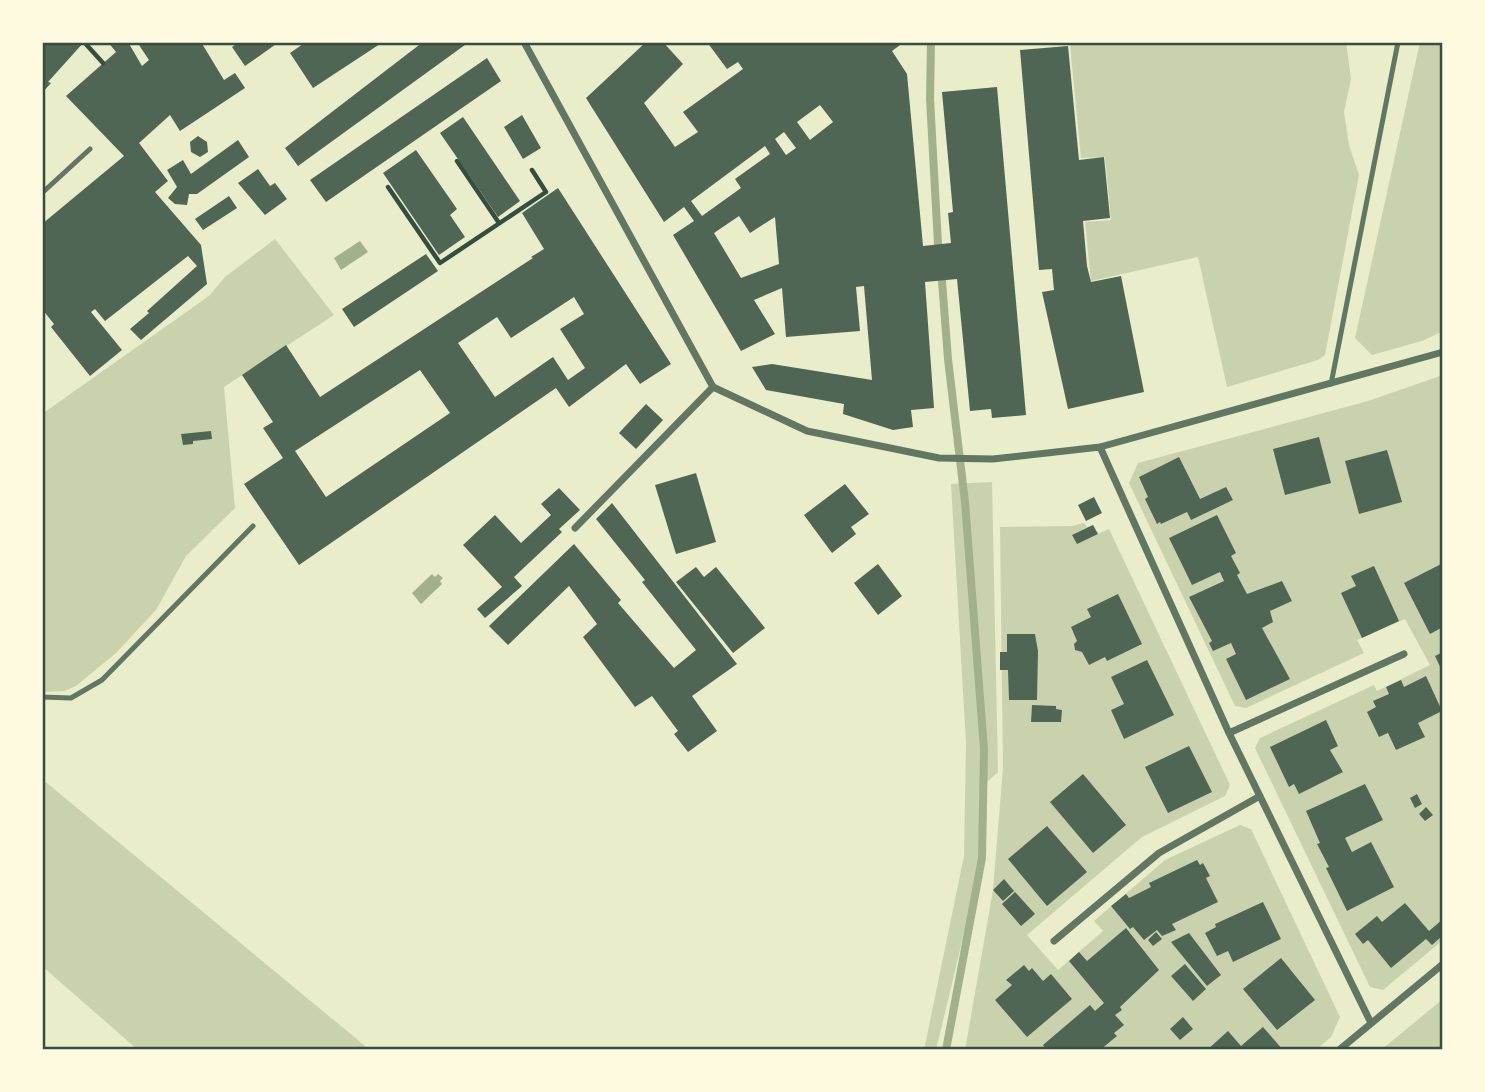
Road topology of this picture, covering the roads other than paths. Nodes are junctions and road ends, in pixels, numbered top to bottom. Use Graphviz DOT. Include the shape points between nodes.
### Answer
graph roads {
  1 [pos="524,42"];
  2 [pos="1398,42"];
  3 [pos="90,149"];
  4 [pos="42,192"];
  5 [pos="1443,352"];
  6 [pos="1331,384"];
  7 [pos="713,387"];
  8 [pos="1100,447"];
  9 [pos="253,526"];
  10 [pos="575,528"];
  11 [pos="1404,654"];
  12 [pos="42,697"];
  13 [pos="1229,733"];
  14 [pos="1260,796"];
  15 [pos="1054,942"];
  16 [pos="1443,964"];
  17 [pos="1371,1023"];
  18 [pos="1339,1050"];
  1 -- 7 [label="street"];
  2 -- 6 [label="lane"];
  3 -- 4 [label="lane"];
  5 -- 6 [label="street"];
  6 -- 8 [label="street"];
  7 -- 8 [label="street" via="807,431 939,458 979,460"];
  7 -- 10 [label="street"];
  8 -- 13 [label="street"];
  9 -- 12 [label="lane" via="102,680 71,698"];
  11 -- 13 [label="street"];
  13 -- 14 [label="street"];
  14 -- 15 [label="street" via="1159,853"];
  14 -- 17 [label="street"];
  16 -- 17 [label="street"];
  17 -- 18 [label="street"];
}
